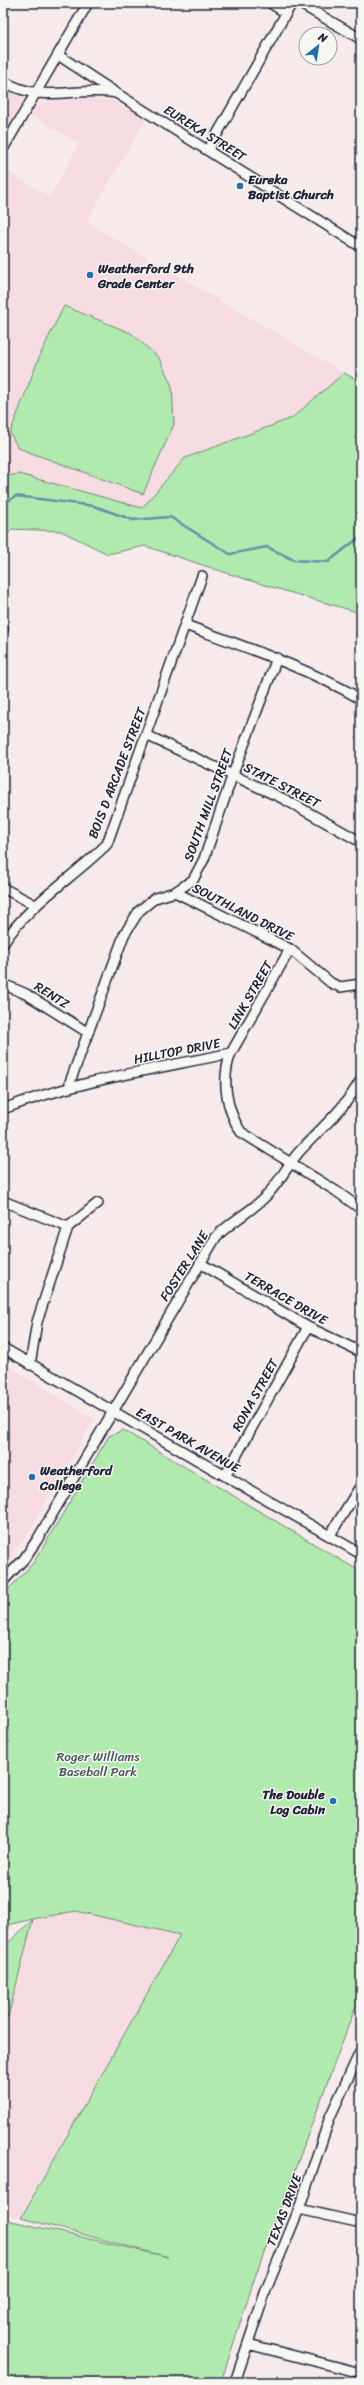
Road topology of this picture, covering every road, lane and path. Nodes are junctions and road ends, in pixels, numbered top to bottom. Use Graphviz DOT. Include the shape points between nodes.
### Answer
graph roads {
  1 [pos="88,3"];
  2 [pos="270,3"];
  3 [pos="292,3"];
  4 [pos="299,3"];
  5 [pos="286,13"];
  6 [pos="361,39"];
  7 [pos="58,55"];
  8 [pos="3,81"];
  9 [pos="36,93"];
  10 [pos="116,93"];
  11 [pos="3,149"];
  12 [pos="208,150"];
  13 [pos="361,247"];
  14 [pos="202,576"];
  15 [pos="185,625"];
  16 [pos="277,658"];
  17 [pos="361,699"];
  18 [pos="146,735"];
  19 [pos="233,774"];
  20 [pos="361,842"];
  21 [pos="3,888"];
  22 [pos="175,892"];
  23 [pos="35,905"];
  24 [pos="3,944"];
  25 [pos="290,949"];
  26 [pos="3,984"];
  27 [pos="361,984"];
  28 [pos="87,1032"];
  29 [pos="231,1053"];
  30 [pos="361,1080"];
  31 [pos="70,1088"];
  32 [pos="3,1109"];
  33 [pos="291,1163"];
  34 [pos="3,1200"];
  35 [pos="98,1203"];
  36 [pos="361,1209"];
  37 [pos="68,1227"];
  38 [pos="200,1263"];
  39 [pos="308,1327"];
  40 [pos="3,1348"];
  41 [pos="361,1352"];
  42 [pos="30,1364"];
  43 [pos="113,1411"];
  44 [pos="225,1476"];
  45 [pos="361,1485"];
  46 [pos="330,1535"];
  47 [pos="361,1554"];
  48 [pos="3,1581"];
  49 [pos="361,2050"];
  50 [pos="299,2209"];
  51 [pos="361,2223"];
  52 [pos="248,2344"];
  53 [pos="361,2373"];
  54 [pos="235,2382"];
  1 -- 7 [label="street"];
  2 -- 5 [label="street"];
  3 -- 5 [label="street"];
  4 -- 6 [label="street"];
  5 -- 12 [label="street"];
  7 -- 9 [label="street"];
  7 -- 10 [label="street, EUREKA STREET"];
  8 -- 9 [label="street, EUREKA STREET" via="20,90"];
  9 -- 10 [label="street, EUREKA STREET" via="50,95 98,90"];
  9 -- 11 [label="street"];
  10 -- 12 [label="street, EUREKA STREET"];
  12 -- 13 [label="street, EUREKA STREET"];
  14 -- 15 [label="street, BOIS D ARCADE STREET"];
  15 -- 16 [label="street"];
  15 -- 18 [label="street, BOIS D ARCADE STREET"];
  16 -- 17 [label="street" via="327,679"];
  16 -- 19 [label="street, SOUTH MILL STREET"];
  18 -- 19 [label="street, STATE STREET"];
  18 -- 23 [label="street, BOIS D ARCADE STREET" via="106,844 93,858"];
  19 -- 20 [label="street, STATE STREET"];
  19 -- 22 [label="street, SOUTH MILL STREET" via="204,859 193,880"];
  21 -- 23 [label="street"];
  22 -- 25 [label="street, SOUTHLAND DRIVE"];
  22 -- 28 [label="street, SOUTH MILL STREET" via="155,898 139,911 124,935"];
  23 -- 24 [label="street, BOIS D ARCADE STREET" via="14,927"];
  25 -- 27 [label="street, SOUTHLAND DRIVE" via="331,983 340,987"];
  25 -- 29 [label="street, LINK STREET"];
  26 -- 28 [label="street, RENTZ" via="26,994"];
  28 -- 31 [label="street, SOUTH MILL STREET"];
  29 -- 31 [label="street, HILLTOP DRIVE"];
  29 -- 33 [label="street, HILLTOP DRIVE" via="225,1075 231,1117 241,1132"];
  30 -- 33 [label="street, FOSTER LANE" via="342,1109"];
  31 -- 32 [label="street, HILLTOP DRIVE"];
  33 -- 36 [label="street, HILLTOP DRIVE"];
  33 -- 38 [label="street, FOSTER LANE" via="267,1196 216,1237"];
  34 -- 37 [label="street"];
  35 -- 37 [label="street"];
  37 -- 42 [label="street" via="37,1322"];
  38 -- 39 [label="street, TERRACE DRIVE"];
  38 -- 43 [label="street, FOSTER LANE"];
  39 -- 41 [label="street, TERRACE DRIVE"];
  39 -- 44 [label="street, RONA STREET"];
  40 -- 42 [label="street, EAST PARK AVENUE"];
  42 -- 43 [label="street, EAST PARK AVENUE"];
  43 -- 44 [label="street, EAST PARK AVENUE"];
  43 -- 48 [label="street, FOSTER LANE" via="37,1540 24,1559"];
  44 -- 46 [label="street, EAST PARK AVENUE"];
  45 -- 46 [label="street"];
  46 -- 47 [label="street, EAST PARK AVENUE"];
  49 -- 50 [label="street, TEXAS DRIVE" via="330,2117"];
  50 -- 51 [label="street"];
  50 -- 52 [label="street, TEXAS DRIVE" via="266,2290"];
  52 -- 53 [label="street"];
  52 -- 54 [label="street, TEXAS DRIVE"];
}
